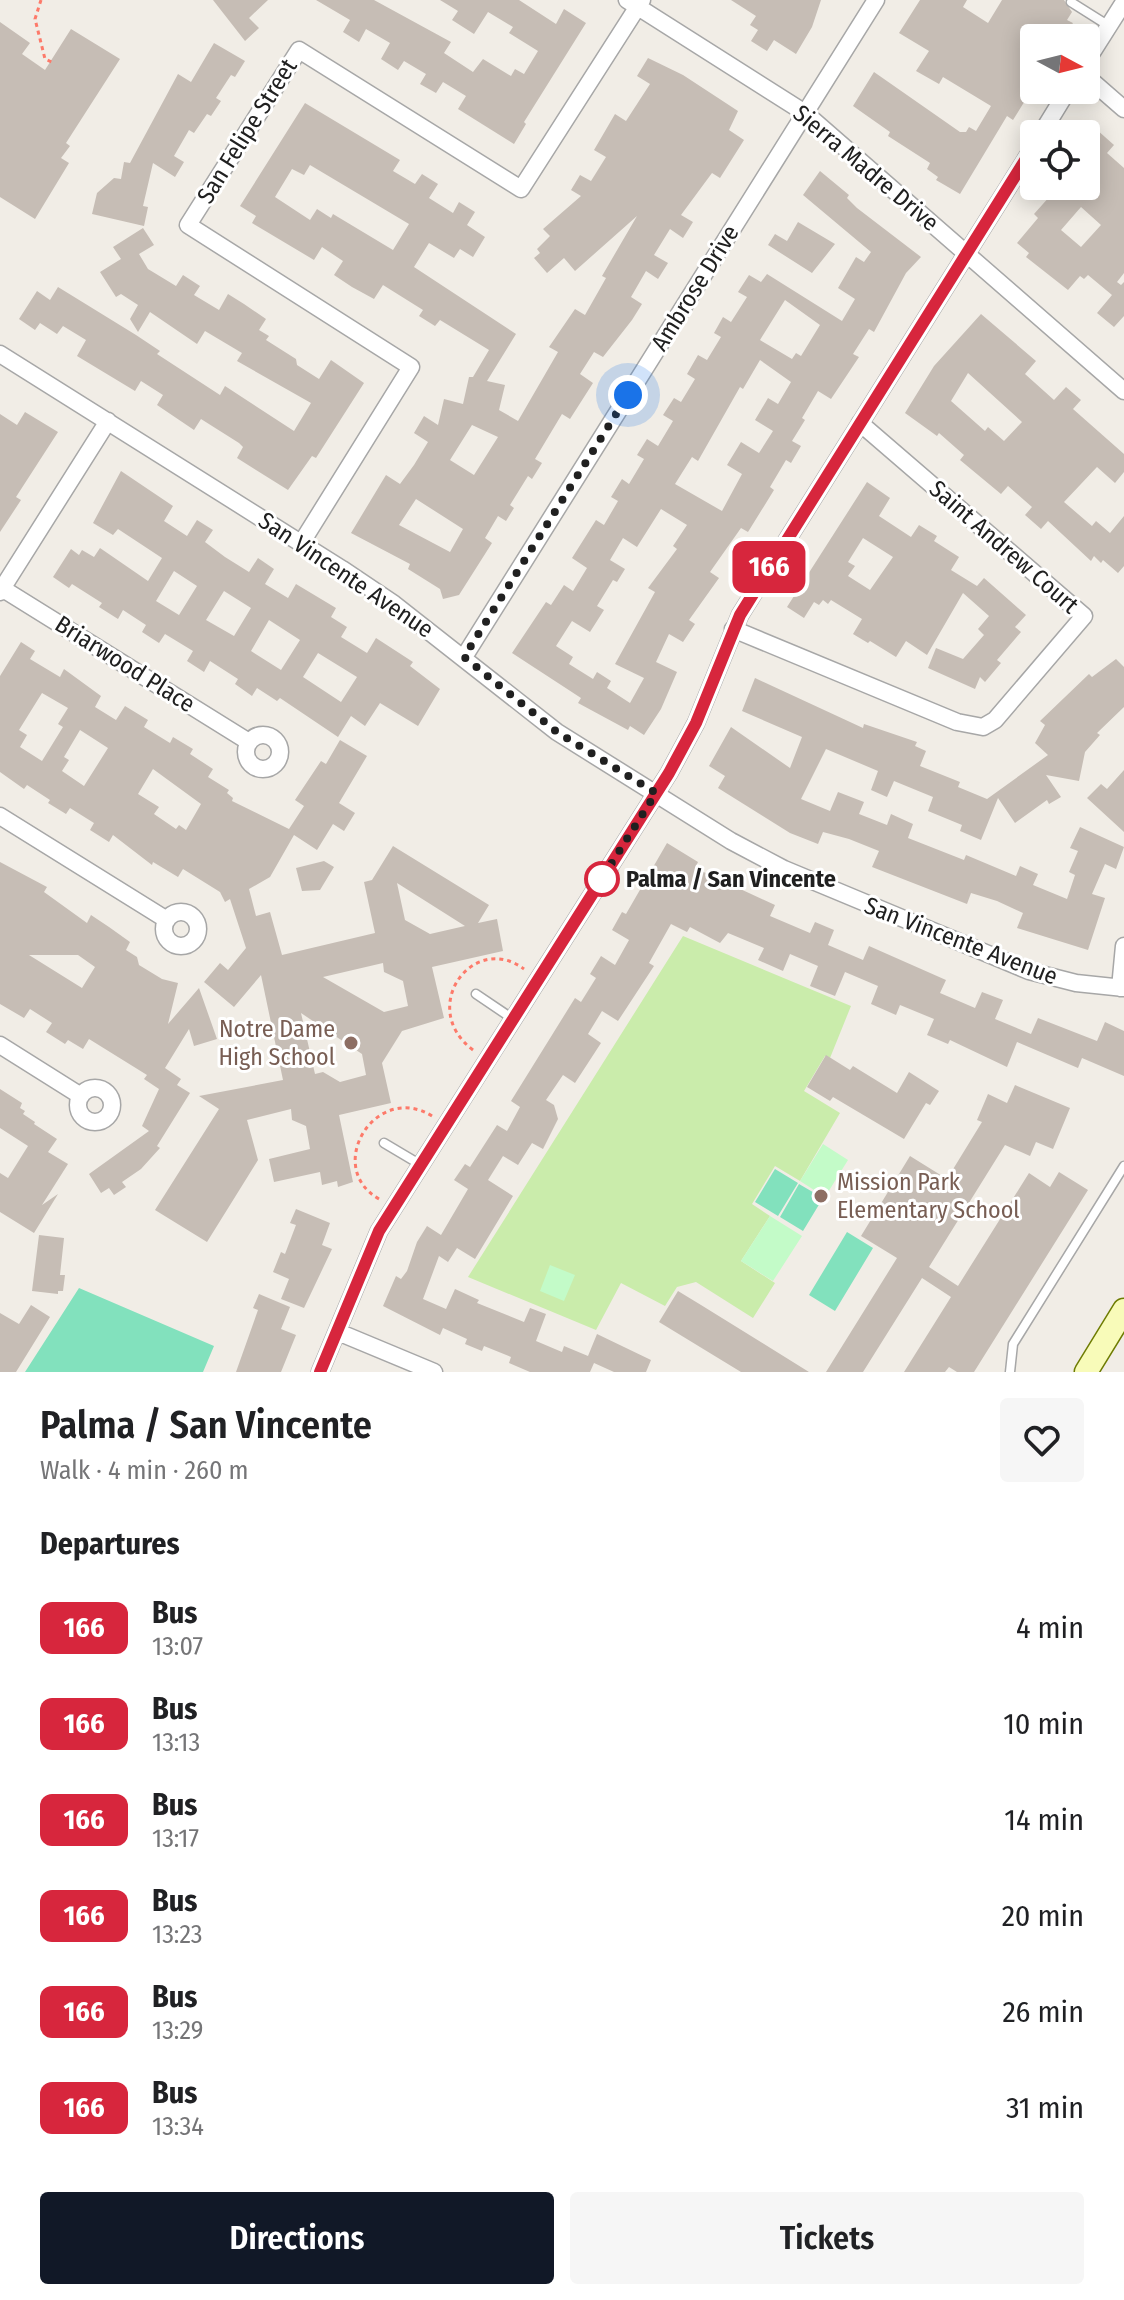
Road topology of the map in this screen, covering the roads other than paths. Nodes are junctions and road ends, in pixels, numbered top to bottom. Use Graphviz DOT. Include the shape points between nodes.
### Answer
graph roads {
  1 [pos="876,0"];
  2 [pos="636,2"];
  3 [pos="1071,2"];
  4 [pos="1124,3"];
  5 [pos="1109,26"];
  6 [pos="1100,40"];
  7 [pos="1100,88"];
  8 [pos="1124,109"];
  9 [pos="805,113"];
  10 [pos="1020,169"];
  11 [pos="968,253"];
  12 [pos="0,354"];
  13 [pos="1124,391"];
  14 [pos="108,421"];
  15 [pos="860,423"];
  16 [pos="302,542"];
  17 [pos="1,589"];
  18 [pos="733,629"];
  19 [pos="464,657"];
  20 [pos="249,742"];
  21 [pos="656,793"];
  22 [pos="0,816"];
  23 [pos="167,920"];
  24 [pos="1124,946"];
  25 [pos="1122,988"];
  26 [pos="476,994"];
  27 [pos="513,1019"];
  28 [pos="0,1045"];
  29 [pos="81,1096"];
  30 [pos="384,1143"];
  31 [pos="421,1165"];
  32 [pos="1124,1166"];
  33 [pos="1124,1310"];
  34 [pos="338,1332"];
  35 [pos="320,1372"];
  36 [pos="434,1372"];
  37 [pos="1010,1372"];
  38 [pos="1086,1372"];
  1 -- 9 [label="street, Ambrose Drive"];
  2 -- 9 [label="street, Sierra Madre Drive"];
  2 -- 16 [label="street, San Felipe Street" via="521,189 299,50 188,225 411,367"];
  3 -- 5 [label="lane"];
  4 -- 5 [label="street"];
  5 -- 6 [label="street"];
  7 -- 8 [label="street"];
  9 -- 11 [label="street, Sierra Madre Drive"];
  9 -- 19 [label="street, Ambrose Drive"];
  10 -- 11 [label="street"];
  11 -- 13 [label="street, Sierra Madre Drive"];
  11 -- 15 [label="street"];
  12 -- 14 [label="street, San Vincente Avenue"];
  14 -- 16 [label="street, San Vincente Avenue"];
  14 -- 17 [label="street"];
  15 -- 18 [label="street"];
  15 -- 18 [label="street, Saint Andrew Court" via="1084,616 995,720 983,727 957,722"];
  16 -- 19 [label="street, San Vincente Avenue"];
  17 -- 20 [label="street, Briarwood Place"];
  18 -- 21 [label="street" via="696,723"];
  19 -- 21 [label="street, San Vincente Avenue" via="557,732"];
  21 -- 25 [label="street, San Vincente Avenue" via="757,857 941,935 1054,979"];
  21 -- 27 [label="street"];
  22 -- 23 [label="street"];
  24 -- 25 [label="street"];
  26 -- 27 [label="lane"];
  27 -- 31 [label="street"];
  28 -- 29 [label="street"];
  30 -- 31 [label="lane"];
  31 -- 34 [label="street" via="379,1231"];
  32 -- 37 [label="lane" via="1013,1344"];
  33 -- 38 [label="street"];
  34 -- 35 [label="street"];
  34 -- 36 [label="street"];
}
